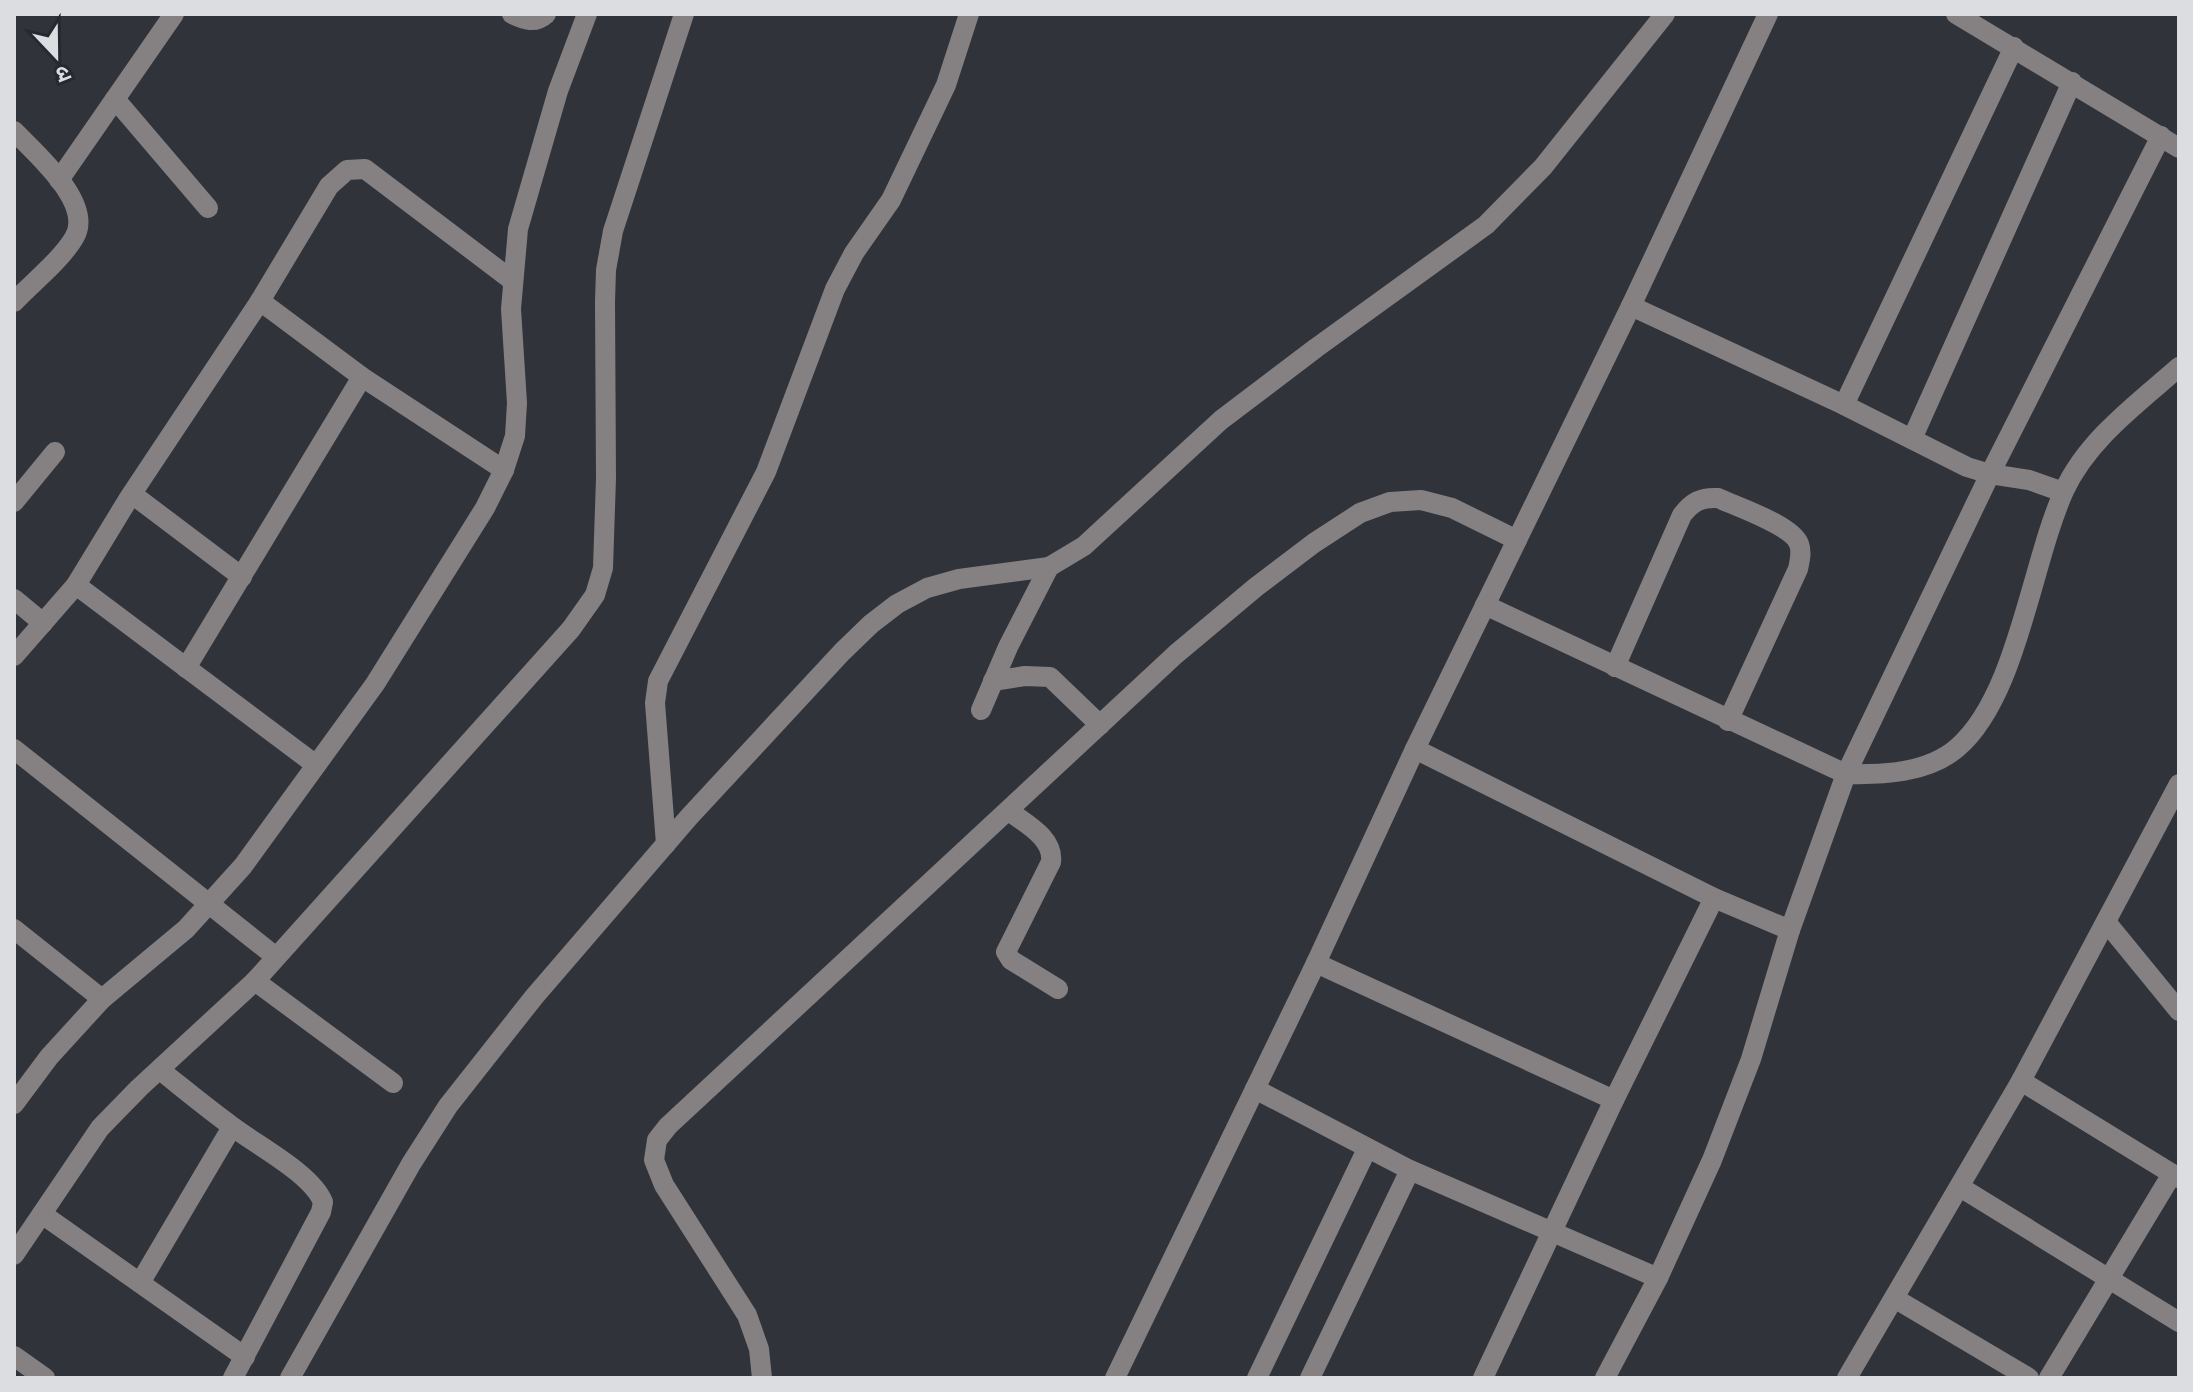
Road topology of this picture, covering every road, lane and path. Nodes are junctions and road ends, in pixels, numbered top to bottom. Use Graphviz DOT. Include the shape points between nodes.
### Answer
graph roads {
  1 [pos="174,14"];
  2 [pos="512,14"];
  3 [pos="546,14"];
  4 [pos="587,14"];
  5 [pos="684,14"];
  6 [pos="969,14"];
  7 [pos="1665,14"];
  8 [pos="1768,14"];
  9 [pos="1956,14"];
  10 [pos="2014,47"];
  11 [pos="2072,82"];
  12 [pos="115,99"];
  13 [pos="14,131"];
  14 [pos="2161,136"];
  15 [pos="2179,148"];
  16 [pos="59,180"];
  17 [pos="208,208"];
  18 [pos="513,281"];
  19 [pos="260,301"];
  20 [pos="14,302"];
  21 [pos="1631,306"];
  22 [pos="2179,367"];
  23 [pos="362,377"];
  24 [pos="1844,405"];
  25 [pos="1912,439"];
  26 [pos="55,452"];
  27 [pos="504,470"];
  28 [pos="1990,474"];
  29 [pos="2063,492"];
  30 [pos="132,494"];
  31 [pos="14,502"];
  32 [pos="1517,540"];
  33 [pos="1049,567"];
  34 [pos="242,577"];
  35 [pos="76,585"];
  36 [pos="14,599"];
  37 [pos="1485,605"];
  38 [pos="43,623"];
  39 [pos="14,656"];
  40 [pos="1615,667"];
  41 [pos="186,668"];
  42 [pos="993,681"];
  43 [pos="981,710"];
  44 [pos="1728,721"];
  45 [pos="1100,725"];
  46 [pos="14,749"];
  47 [pos="1415,749"];
  48 [pos="316,765"];
  49 [pos="1846,774"];
  50 [pos="2179,784"];
  51 [pos="2173,808"];
  52 [pos="1009,811"];
  53 [pos="666,844"];
  54 [pos="1714,898"];
  55 [pos="217,910"];
  56 [pos="2107,923"];
  57 [pos="14,929"];
  58 [pos="1790,930"];
  59 [pos="269,951"];
  60 [pos="1316,963"];
  61 [pos="255,981"];
  62 [pos="1058,989"];
  63 [pos="102,999"];
  64 [pos="2179,1011"];
  65 [pos="160,1070"];
  66 [pos="2021,1081"];
  67 [pos="393,1083"];
  68 [pos="1255,1089"];
  69 [pos="15,1099"];
  70 [pos="1614,1100"];
  71 [pos="232,1127"];
  72 [pos="1367,1149"];
  73 [pos="1410,1170"];
  74 [pos="2176,1176"];
  75 [pos="1960,1187"];
  76 [pos="42,1214"];
  77 [pos="1551,1233"];
  78 [pos="14,1255"];
  79 [pos="1658,1278"];
  80 [pos="2110,1279"];
  81 [pos="140,1283"];
  82 [pos="1894,1298"];
  83 [pos="2179,1322"];
  84 [pos="14,1356"];
  85 [pos="245,1357"];
  86 [pos="45,1378"];
  87 [pos="233,1378"];
  88 [pos="290,1378"];
  89 [pos="762,1378"];
  90 [pos="1115,1378"];
  91 [pos="1257,1378"];
  92 [pos="1310,1378"];
  93 [pos="1483,1378"];
  94 [pos="1605,1378"];
  95 [pos="1847,1378"];
  96 [pos="2029,1378"];
  97 [pos="2049,1378"];
  1 -- 12 [label="street"];
  2 -- 3 [label="street" via="529,21"];
  4 -- 18 [label="street" via="558,91 518,229"];
  5 -- 59 [label="street" via="613,231 606,270 603,568 595,595 571,629"];
  6 -- 53 [label="street" via="946,85 891,200 835,289 766,472 658,681 655,703"];
  7 -- 33 [label="street" via="1543,167 1486,225 1221,420 1084,546"];
  8 -- 21 [label="street"];
  9 -- 10 [label="street"];
  10 -- 11 [label="street"];
  10 -- 24 [label="street"];
  11 -- 14 [label="street"];
  11 -- 25 [label="street"];
  12 -- 16 [label="street"];
  12 -- 17 [label="street"];
  13 -- 16 [label="street"];
  14 -- 15 [label="street"];
  14 -- 28 [label="street"];
  16 -- 20 [label="street" via="78,211 78,229 73,241"];
  18 -- 19 [label="street" via="357,167 329,186"];
  18 -- 27 [label="street" via="516,425"];
  19 -- 23 [label="street"];
  19 -- 30 [label="street"];
  21 -- 24 [label="street"];
  21 -- 32 [label="street"];
  22 -- 29 [label="street" via="2105,434"];
  23 -- 27 [label="street"];
  23 -- 34 [label="street"];
  24 -- 25 [label="street"];
  25 -- 28 [label="street"];
  26 -- 31 [label="street"];
  27 -- 48 [label="street" via="375,684"];
  28 -- 29 [label="street"];
  28 -- 49 [label="street"];
  29 -- 49 [label="street" via="2006,667 1982,723 1955,750 1923,766 1887,775"];
  30 -- 34 [label="street"];
  30 -- 35 [label="street"];
  32 -- 37 [label="street"];
  32 -- 45 [label="street" via="1452,508 1421,500 1390,502 1360,513 1256,587"];
  33 -- 42 [label="street"];
  33 -- 53 [label="street" via="959,579 897,604 842,652"];
  34 -- 41 [label="street"];
  35 -- 38 [label="street"];
  35 -- 41 [label="street"];
  36 -- 38 [label="street"];
  37 -- 40 [label="street"];
  37 -- 47 [label="street"];
  38 -- 39 [label="street"];
  40 -- 44 [label="street"];
  40 -- 44 [label="street" via="1691,504 1718,498 1789,531 1799,542 1798,569"];
  41 -- 48 [label="street"];
  42 -- 43 [label="street"];
  42 -- 45 [label="street" via="1050,677"];
  44 -- 49 [label="street"];
  45 -- 52 [label="street"];
  46 -- 55 [label="street"];
  47 -- 54 [label="street"];
  47 -- 60 [label="street"];
  48 -- 55 [label="street"];
  49 -- 58 [label="street"];
  50 -- 51 [label="street"];
  51 -- 56 [label="street"];
  52 -- 62 [label="street" via="1044,839 1052,853 1006,952"];
  52 -- 89 [label="street" via="657,1140 654,1160 664,1185 747,1315"];
  53 -- 88 [label="street" via="448,1106"];
  54 -- 58 [label="street"];
  54 -- 70 [label="street"];
  55 -- 59 [label="street"];
  55 -- 63 [label="street"];
  56 -- 64 [label="street"];
  56 -- 66 [label="street"];
  57 -- 63 [label="street"];
  58 -- 79 [label="street" via="1745,1073"];
  59 -- 61 [label="street"];
  60 -- 68 [label="street"];
  60 -- 70 [label="street"];
  61 -- 65 [label="street"];
  61 -- 67 [label="street"];
  63 -- 69 [label="street"];
  65 -- 71 [label="street"];
  65 -- 76 [label="street" via="100,1128"];
  66 -- 74 [label="street"];
  66 -- 75 [label="street"];
  68 -- 72 [label="street"];
  68 -- 90 [label="street"];
  70 -- 77 [label="street"];
  71 -- 81 [label="street"];
  71 -- 85 [label="street" via="298,1174 323,1202"];
  72 -- 73 [label="street"];
  72 -- 91 [label="street"];
  73 -- 77 [label="street"];
  73 -- 92 [label="street"];
  74 -- 80 [label="street"];
  75 -- 80 [label="street"];
  75 -- 82 [label="street"];
  76 -- 78 [label="street"];
  76 -- 81 [label="street"];
  77 -- 79 [label="street"];
  77 -- 93 [label="street"];
  79 -- 94 [label="street"];
  80 -- 83 [label="street"];
  80 -- 97 [label="street"];
  81 -- 85 [label="street"];
  82 -- 95 [label="street"];
  82 -- 96 [label="street"];
  84 -- 86 [label="street"];
  85 -- 87 [label="street"];
}
